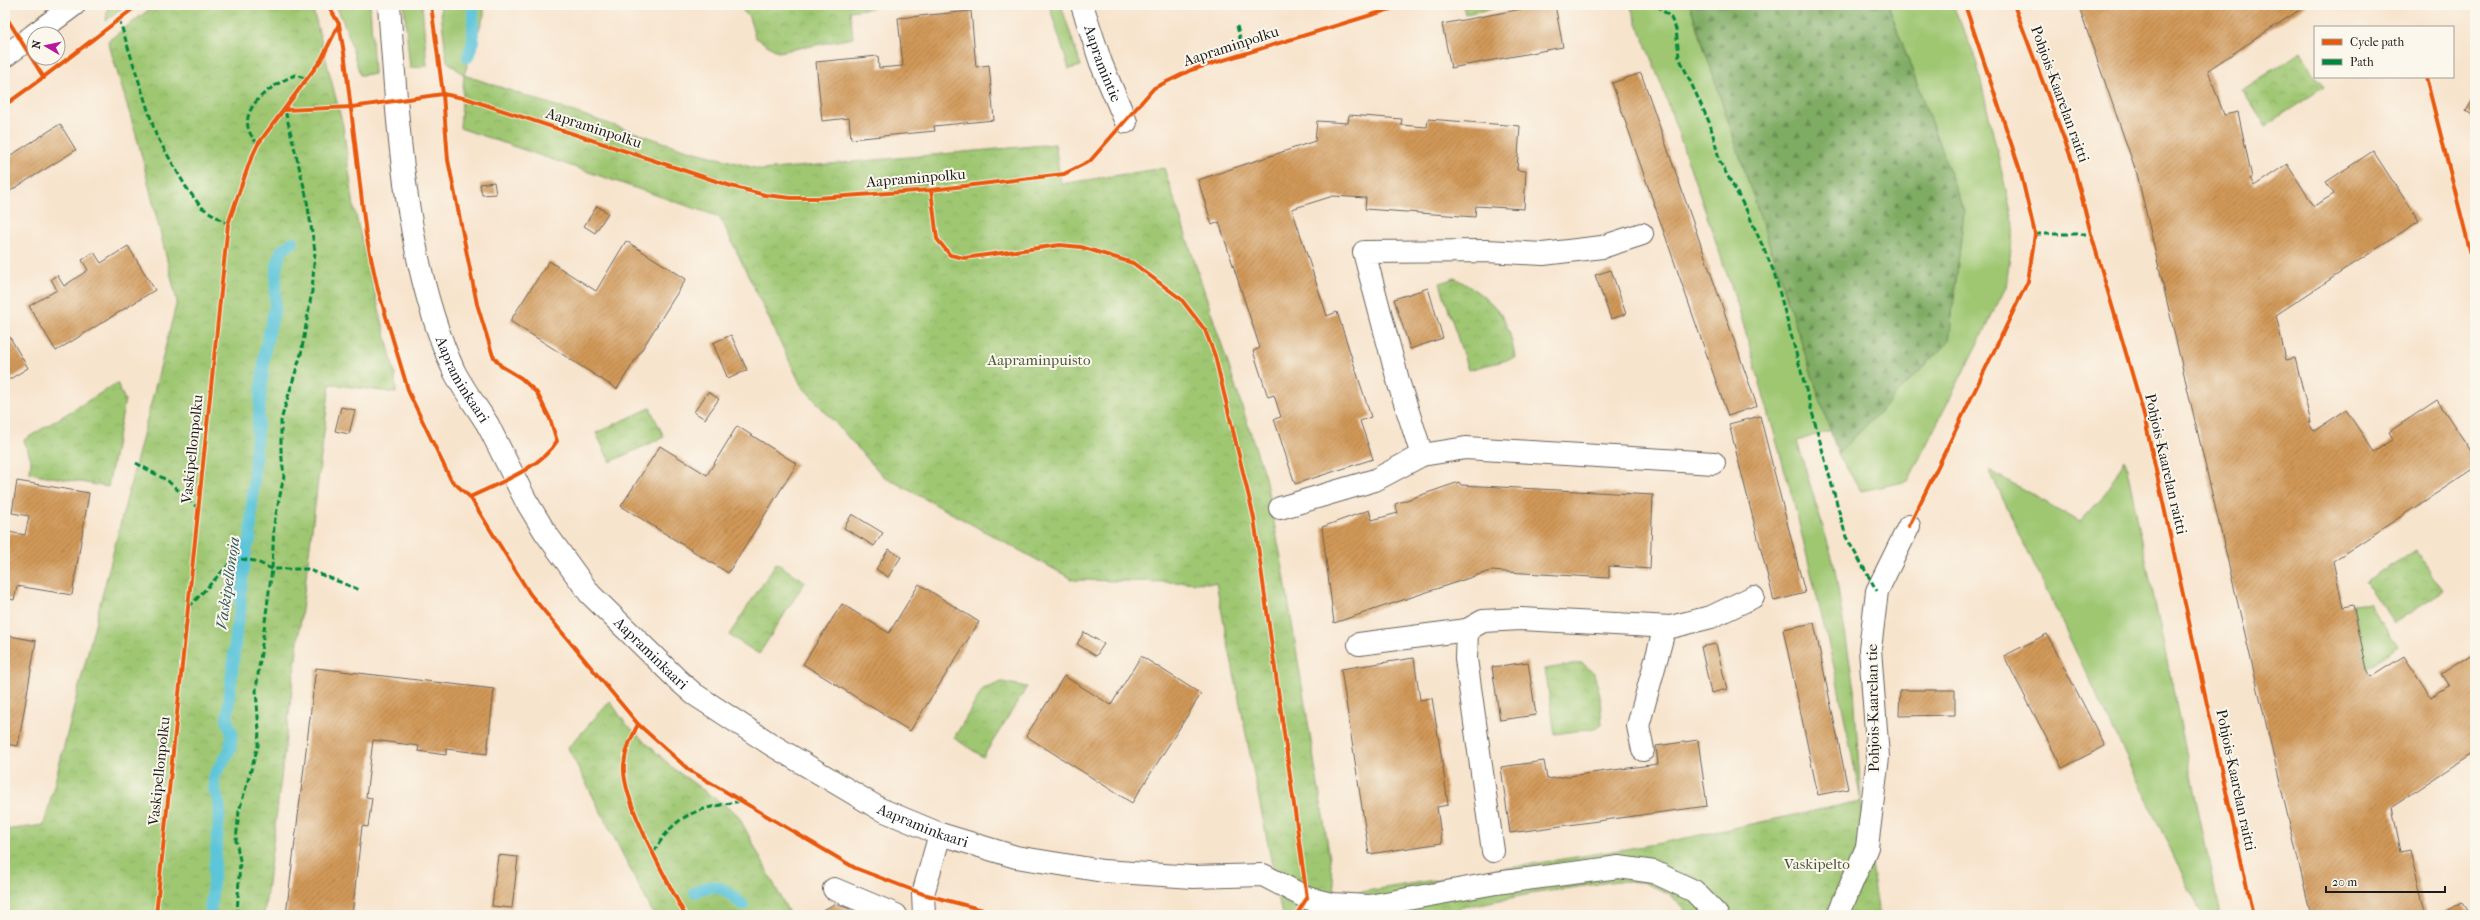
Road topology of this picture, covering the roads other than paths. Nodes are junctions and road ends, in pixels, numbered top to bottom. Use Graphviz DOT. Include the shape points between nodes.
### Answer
graph roads {
  1 [pos="74,5"];
  2 [pos="389,5"];
  3 [pos="1082,5"];
  4 [pos="46,26"];
  5 [pos="26,41"];
  6 [pos="5,56"];
  7 [pos="1126,122"];
  8 [pos="1642,234"];
  9 [pos="1422,455"];
  10 [pos="1714,463"];
  11 [pos="1280,508"];
  12 [pos="1909,526"];
  13 [pos="1753,597"];
  14 [pos="1665,627"];
  15 [pos="1467,630"];
  16 [pos="1359,644"];
  17 [pos="1642,750"];
  18 [pos="940,834"];
  19 [pos="1493,851"];
  20 [pos="834,889"];
  21 [pos="896,915"];
  22 [pos="924,915"];
  23 [pos="1717,915"];
  24 [pos="1838,915"];
  1 -- 4 [label="street"];
  2 -- 18 [label="street, Aapraminkaari" via="402,168 421,268 436,327 455,372 488,425 525,499 545,532 586,588 633,638 694,694 772,745 880,809"];
  3 -- 7 [label="street, Aapramintie" via="1101,63"];
  5 -- 6 [label="street"];
  8 -- 9 [label="street" via="1602,247 1543,254 1486,251 1364,252 1399,384"];
  9 -- 10 [label="street" via="1466,448"];
  9 -- 11 [label="street" via="1375,480"];
  12 -- 24 [label="street, Pohjois-Kaarelan tie" via="1877,592 1870,649 1877,764 1867,847"];
  13 -- 14 [label="street" via="1711,617"];
  14 -- 15 [label="street" via="1521,619 1483,621"];
  14 -- 17 [label="street" via="1638,726"];
  15 -- 16 [label="street"];
  15 -- 19 [label="street" via="1466,660"];
  18 -- 22 [label="street" via="923,894"];
  18 -- 23 [label="street, Aapraminkaari" via="1016,857 1103,871 1193,877 1263,875 1307,898 1331,904 1369,906 1496,883 1619,867 1654,872 1694,891"];
  20 -- 21 [label="street"];
}
